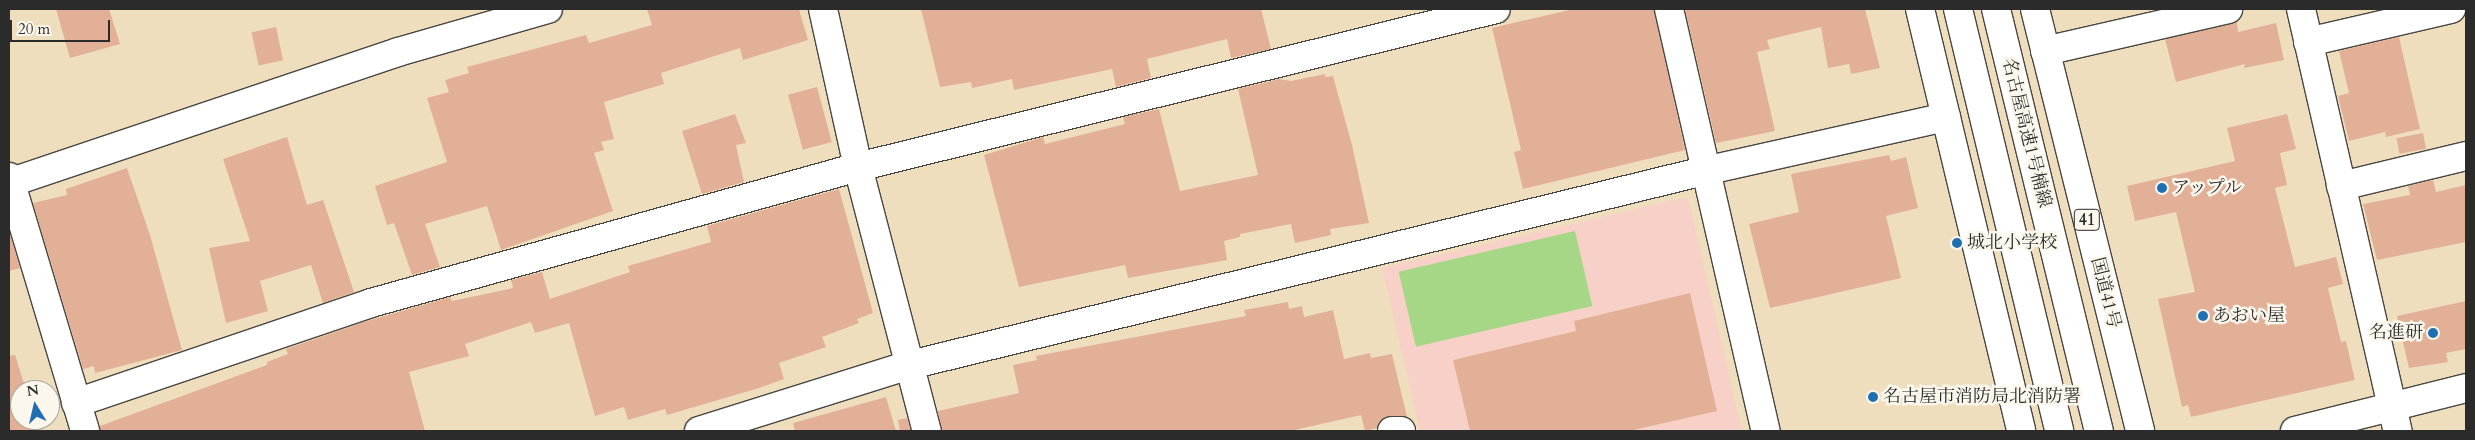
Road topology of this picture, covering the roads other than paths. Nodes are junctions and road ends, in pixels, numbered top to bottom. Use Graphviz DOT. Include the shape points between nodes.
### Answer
graph roads {
  1 [pos="548,9"];
  2 [pos="823,9"];
  3 [pos="1496,9"];
  4 [pos="1669,9"];
  5 [pos="1920,9"];
  6 [pos="1958,9"];
  7 [pos="1996,9"];
  8 [pos="2036,9"];
  9 [pos="2228,9"];
  10 [pos="2301,9"];
  11 [pos="2451,9"];
  12 [pos="2308,42"];
  13 [pos="2045,51"];
  14 [pos="1946,117"];
  15 [pos="2466,156"];
  16 [pos="858,167"];
  17 [pos="1704,170"];
  18 [pos="9,181"];
  19 [pos="2342,186"];
  20 [pos="910,366"];
  21 [pos="2466,388"];
  22 [pos="76,403"];
  23 [pos="2395,419"];
  24 [pos="85,431"];
  25 [pos="699,431"];
  26 [pos="927,431"];
  27 [pos="1392,431"];
  28 [pos="1401,431"];
  29 [pos="1766,431"];
  30 [pos="2021,431"];
  31 [pos="2059,431"];
  32 [pos="2099,431"];
  33 [pos="2140,431"];
  34 [pos="2294,431"];
  1 -- 18 [label="main road" via="398,52"];
  2 -- 16 [label="main road"];
  3 -- 16 [label="main road"];
  4 -- 17 [label="main road"];
  5 -- 14 [label="main road"];
  6 -- 31 [label="main road, 名古屋高速1号楠線"];
  7 -- 32 [label="main road, 名古屋高速1号楠線"];
  8 -- 13 [label="main road, 国道41号 / 41"];
  9 -- 13 [label="main road"];
  10 -- 12 [label="main road"];
  11 -- 12 [label="main road"];
  12 -- 19 [label="main road"];
  13 -- 33 [label="main road, 国道41号 / 41"];
  14 -- 17 [label="main road"];
  14 -- 30 [label="main road"];
  15 -- 19 [label="main road"];
  16 -- 20 [label="main road"];
  16 -- 22 [label="main road" via="371,302"];
  17 -- 20 [label="main road"];
  17 -- 29 [label="main road"];
  18 -- 22 [label="main road"];
  19 -- 23 [label="main road"];
  20 -- 25 [label="main road"];
  20 -- 26 [label="main road"];
  21 -- 23 [label="main road"];
  22 -- 24 [label="main road"];
  23 -- 34 [label="main road"];
  27 -- 28 [label="main road"];
}
